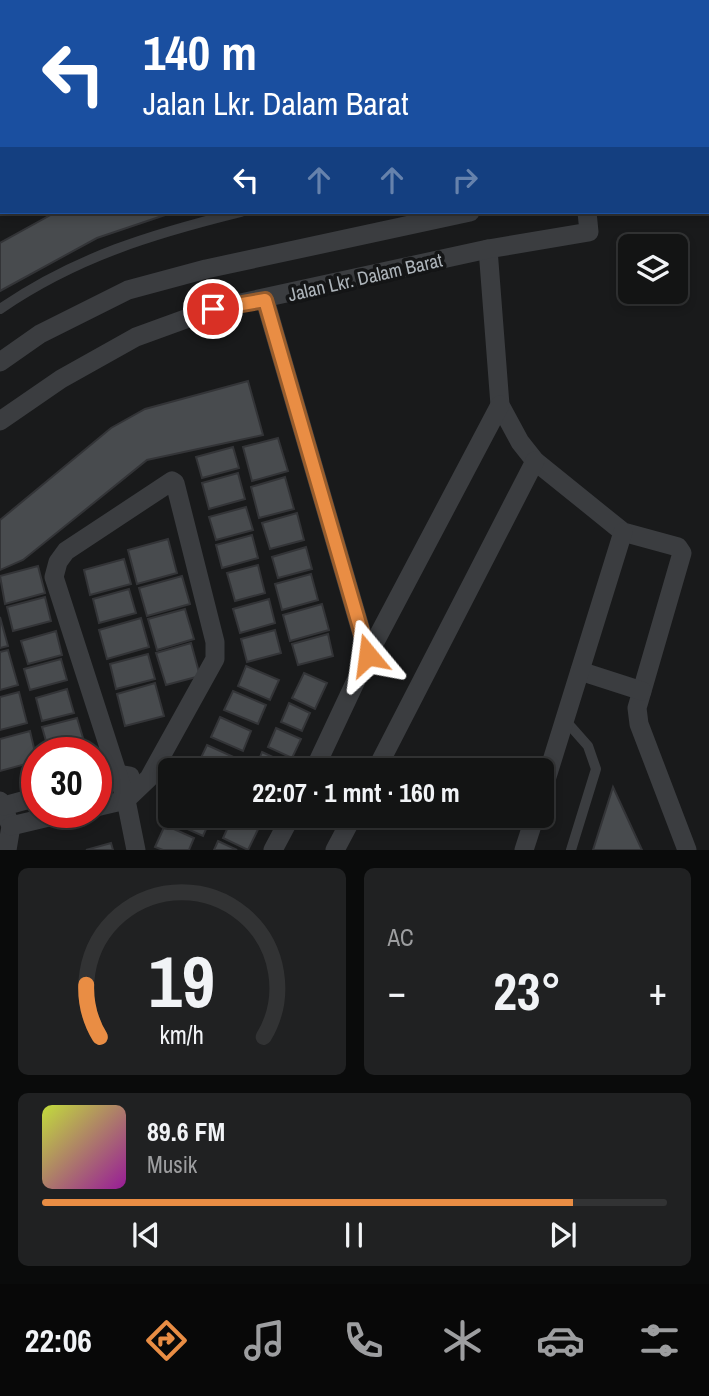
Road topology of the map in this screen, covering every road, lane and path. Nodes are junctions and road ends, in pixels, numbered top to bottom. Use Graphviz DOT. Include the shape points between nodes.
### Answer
graph roads {
  1 [pos="233,214"];
  2 [pos="461,214"];
  3 [pos="589,221"];
  4 [pos="488,249"];
  5 [pos="265,300"];
  6 [pos="0,309"];
  7 [pos="0,362"];
  8 [pos="500,405"];
  9 [pos="0,421"];
  10 [pos="535,461"];
  11 [pos="623,532"];
  12 [pos="368,655"];
  13 [pos="580,671"];
  14 [pos="642,691"];
  15 [pos="565,719"];
  16 [pos="320,758"];
  17 [pos="382,758"];
  18 [pos="553,758"];
  19 [pos="118,774"];
  20 [pos="112,776"];
  21 [pos="149,778"];
  22 [pos="21,800"];
  23 [pos="127,800"];
  24 [pos="112,803"];
  25 [pos="2,804"];
  26 [pos="21,823"];
  27 [pos="10,826"];
  28 [pos="284,828"];
  29 [pos="347,828"];
  30 [pos="530,828"];
  31 [pos="7,850"];
  32 [pos="136,850"];
  33 [pos="273,850"];
  34 [pos="335,850"];
  35 [pos="524,850"];
  36 [pos="571,850"];
  37 [pos="687,850"];
  1 -- 6 [label="lane" via="152,234 96,255 41,281"];
  2 -- 7 [label="street" via="128,290 40,334"];
  3 -- 4 [label="street, Jalan Lkr. Dalam Barat"];
  4 -- 5 [label="street, Jalan Lkr. Dalam Barat"];
  4 -- 8 [label="street"];
  5 -- 9 [label="street, Jalan Lkr. Dalam Barat" via="213,309 136,337 61,379"];
  5 -- 12 [label="street"];
  8 -- 10 [label="street"];
  8 -- 12 [label="street"];
  10 -- 11 [label="street"];
  10 -- 17 [label="street"];
  11 -- 13 [label="street"];
  11 -- 14 [label="street" via="678,547 682,553"];
  12 -- 16 [label="street"];
  13 -- 14 [label="street"];
  13 -- 15 [label="street"];
  14 -- 37 [label="street" via="639,724"];
  15 -- 18 [label="street"];
  15 -- 36 [label="lane" via="588,746 596,769"];
  19 -- 20 [label="street"];
  19 -- 21 [label="street"];
  19 -- 21 [label="street" via="54,578 66,551 172,481 216,650"];
  19 -- 23 [label="street"];
  21 -- 23 [label="street"];
  22 -- 25 [label="street"];
  23 -- 24 [label="street"];
  23 -- 32 [label="street"];
  25 -- 27 [label="street"];
  26 -- 27 [label="street"];
  27 -- 31 [label="street"];
  28 -- 33 [label="street"];
  29 -- 34 [label="street"];
  30 -- 35 [label="street"];
}
